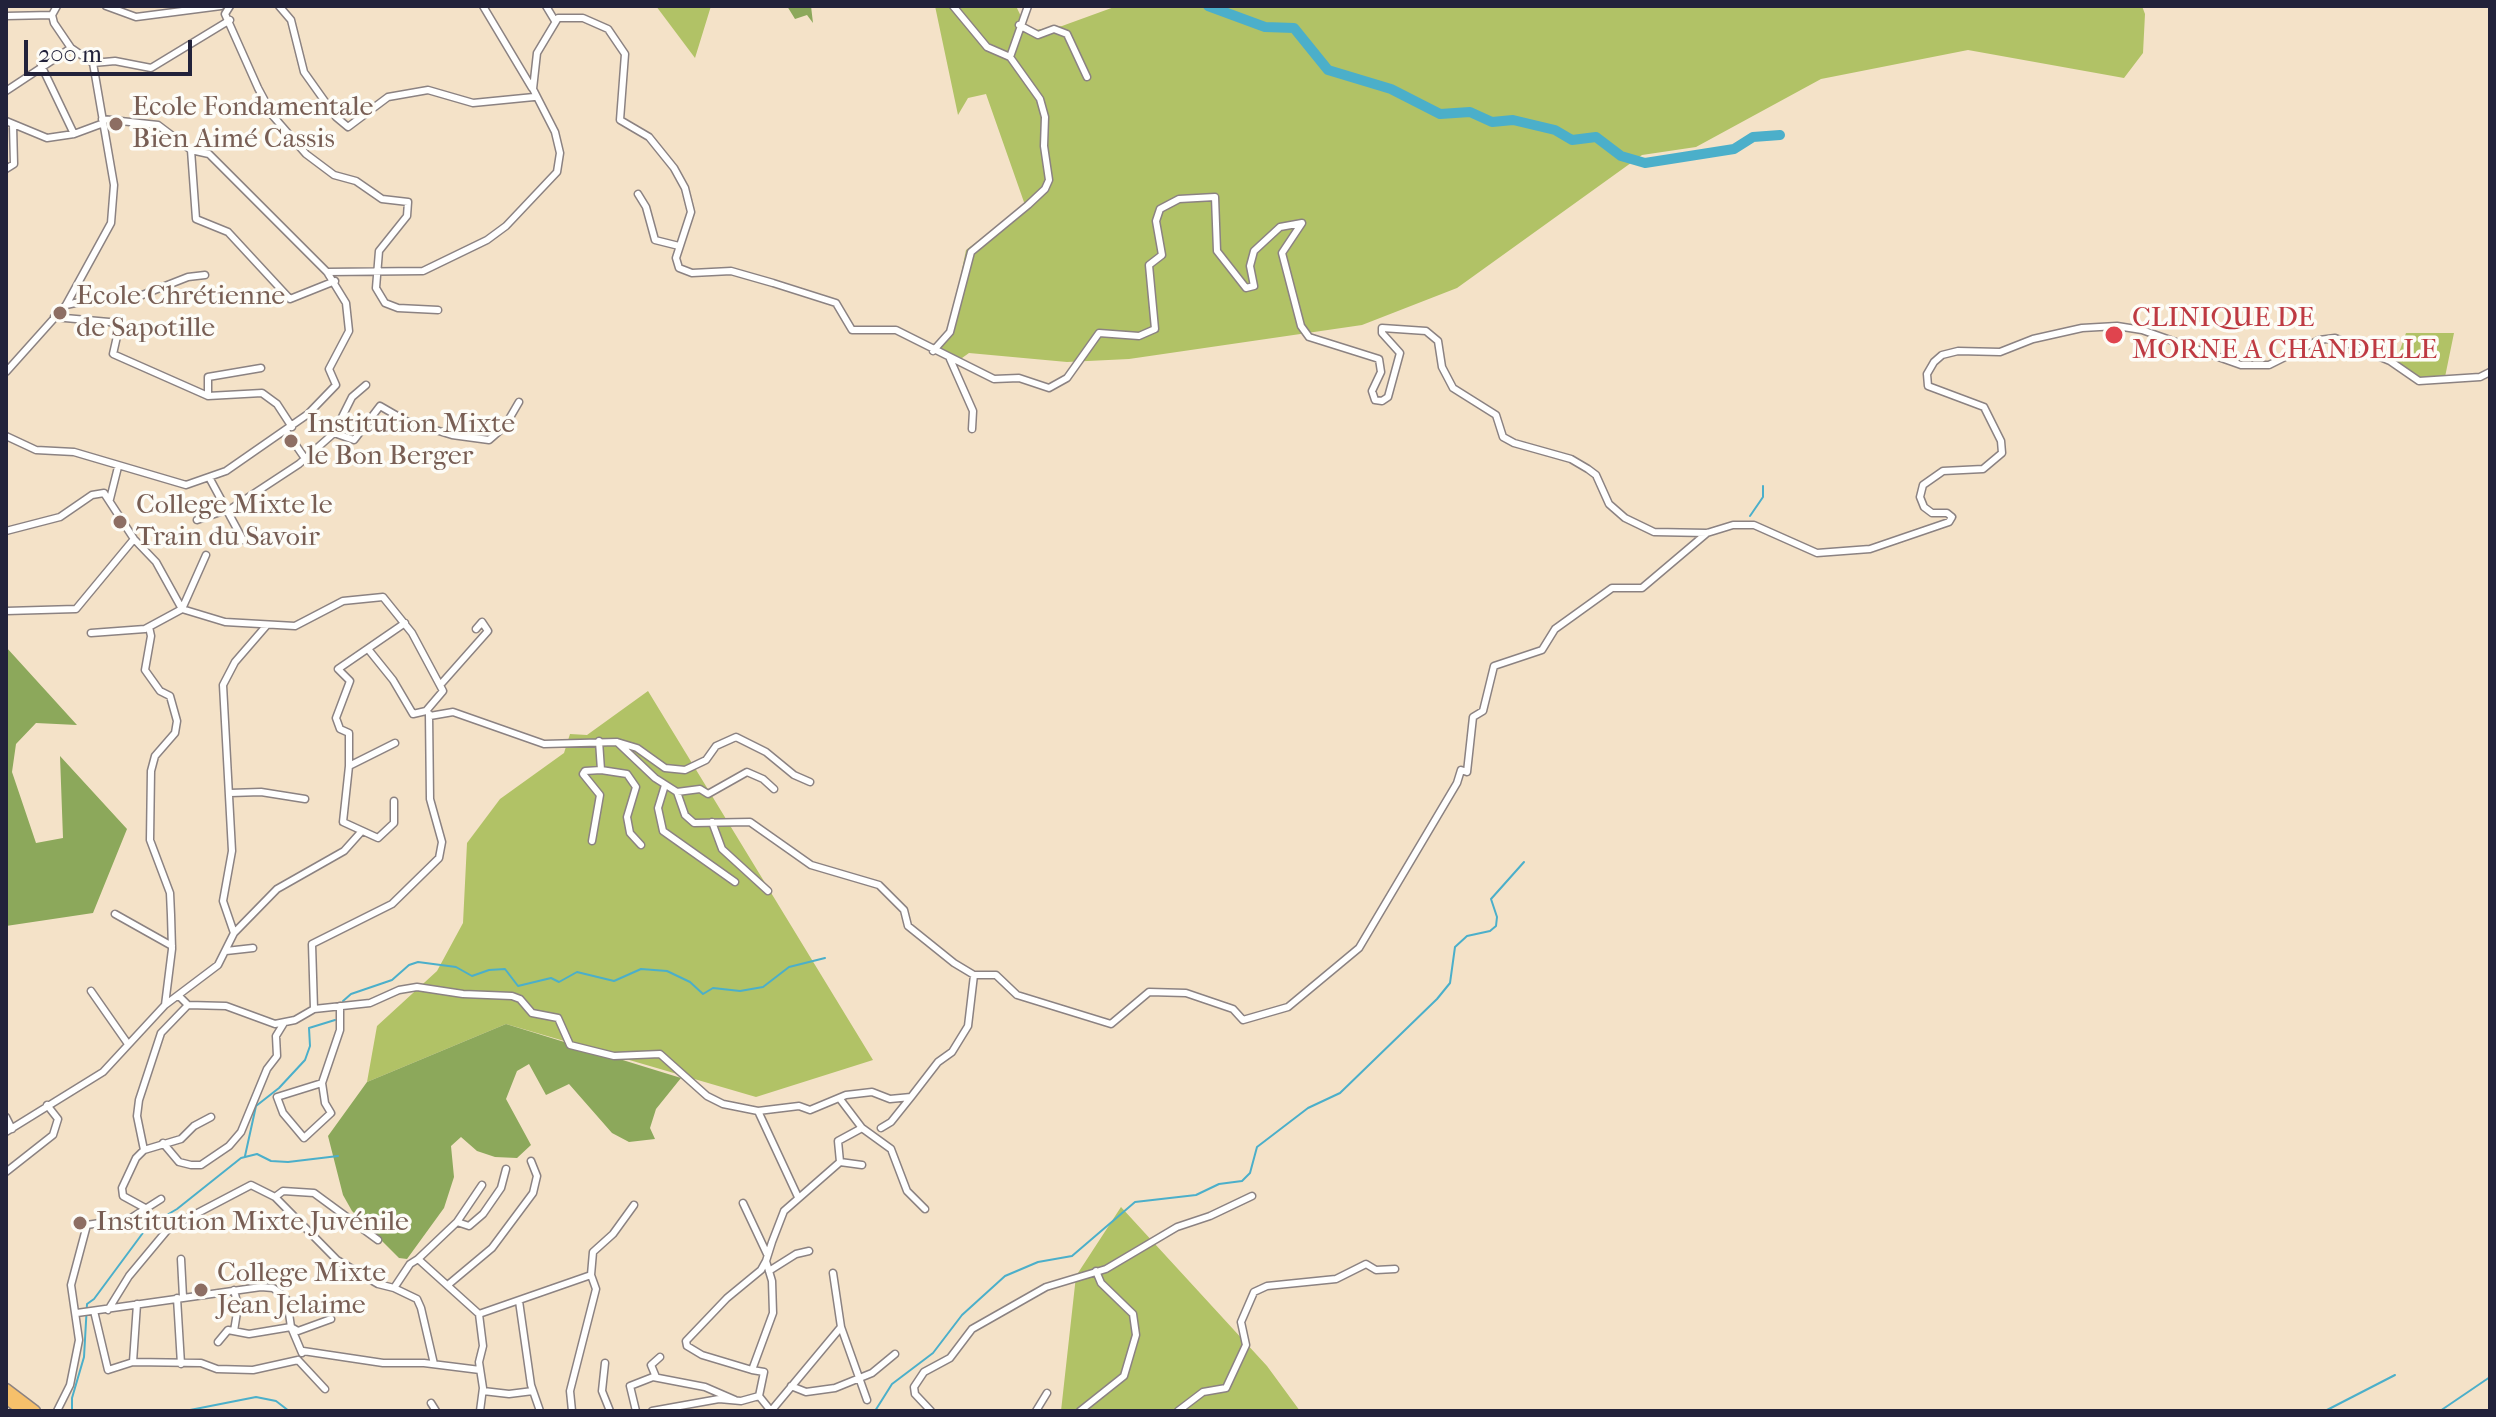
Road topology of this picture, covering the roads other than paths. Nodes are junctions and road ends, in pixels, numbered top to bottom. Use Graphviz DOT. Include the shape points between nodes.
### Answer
graph roads {
  1 [pos="21,6"];
  2 [pos="57,6"];
  3 [pos="106,6"];
  4 [pos="221,6"];
  5 [pos="230,6"];
  6 [pos="279,6"];
  7 [pos="483,6"];
  8 [pos="546,6"];
  9 [pos="953,6"];
  10 [pos="1028,6"];
  11 [pos="52,15"];
  12 [pos="6,16"];
  13 [pos="23,17"];
  14 [pos="230,20"];
  15 [pos="555,21"];
  16 [pos="1019,25"];
  17 [pos="71,48"];
  18 [pos="1010,57"];
  19 [pos="93,63"];
  20 [pos="41,65"];
  21 [pos="1087,77"];
  22 [pos="6,91"];
  23 [pos="533,93"];
  24 [pos="102,122"];
  25 [pos="9,123"];
  26 [pos="74,134"];
  27 [pos="191,150"];
  28 [pos="6,169"];
  29 [pos="638,194"];
  30 [pos="679,246"];
  31 [pos="327,272"];
  32 [pos="376,272"];
  33 [pos="205,275"];
  34 [pos="335,281"];
  35 [pos="66,305"];
  36 [pos="438,310"];
  37 [pos="54,317"];
  38 [pos="933,351"];
  39 [pos="950,359"];
  40 [pos="261,368"];
  41 [pos="6,372"];
  42 [pos="2490,372"];
  43 [pos="366,385"];
  44 [pos="208,396"];
  45 [pos="519,402"];
  46 [pos="289,429"];
  47 [pos="972,429"];
  48 [pos="334,433"];
  49 [pos="6,436"];
  50 [pos="304,457"];
  51 [pos="118,467"];
  52 [pos="210,479"];
  53 [pos="110,499"];
  54 [pos="225,510"];
  55 [pos="197,520"];
  56 [pos="6,531"];
  57 [pos="1707,533"];
  58 [pos="134,539"];
  59 [pos="243,540"];
  60 [pos="206,555"];
  61 [pos="182,609"];
  62 [pos="6,611"];
  63 [pos="405,623"];
  64 [pos="267,625"];
  65 [pos="149,627"];
  66 [pos="476,629"];
  67 [pos="91,633"];
  68 [pos="368,649"];
  69 [pos="441,684"];
  70 [pos="428,713"];
  71 [pos="599,741"];
  72 [pos="617,742"];
  73 [pos="395,743"];
  74 [pos="349,766"];
  75 [pos="601,770"];
  76 [pos="810,782"];
  77 [pos="665,785"];
  78 [pos="774,789"];
  79 [pos="677,792"];
  80 [pos="230,793"];
  81 [pos="305,799"];
  82 [pos="394,801"];
  83 [pos="712,822"];
  84 [pos="361,832"];
  85 [pos="592,841"];
  86 [pos="641,845"];
  87 [pos="735,882"];
  88 [pos="768,891"];
  89 [pos="115,914"];
  90 [pos="234,933"];
  91 [pos="172,946"];
  92 [pos="253,948"];
  93 [pos="226,951"];
  94 [pos="974,975"];
  95 [pos="91,991"];
  96 [pos="179,996"];
  97 [pos="165,1005"];
  98 [pos="188,1005"];
  99 [pos="340,1006"];
  100 [pos="314,1009"];
  101 [pos="284,1023"];
  102 [pos="128,1044"];
  103 [pos="322,1083"];
  104 [pos="911,1097"];
  105 [pos="840,1099"];
  106 [pos="47,1105"];
  107 [pos="758,1111"];
  108 [pos="6,1117"];
  109 [pos="211,1117"];
  110 [pos="862,1128"];
  111 [pos="881,1128"];
  112 [pos="9,1130"];
  113 [pos="163,1143"];
  114 [pos="144,1150"];
  115 [pos="531,1161"];
  116 [pos="840,1162"];
  117 [pos="862,1165"];
  118 [pos="506,1169"];
  119 [pos="6,1172"];
  120 [pos="482,1185"];
  121 [pos="1252,1196"];
  122 [pos="275,1197"];
  123 [pos="798,1197"];
  124 [pos="161,1199"];
  125 [pos="743,1203"];
  126 [pos="634,1205"];
  127 [pos="145,1208"];
  128 [pos="925,1209"];
  129 [pos="457,1222"];
  130 [pos="378,1240"];
  131 [pos="809,1251"];
  132 [pos="767,1258"];
  133 [pos="181,1259"];
  134 [pos="418,1259"];
  135 [pos="1395,1269"];
  136 [pos="769,1271"];
  137 [pos="1096,1271"];
  138 [pos="833,1273"];
  139 [pos="591,1275"];
  140 [pos="449,1284"];
  141 [pos="394,1288"];
  142 [pos="234,1290"];
  143 [pos="180,1297"];
  144 [pos="519,1301"];
  145 [pos="137,1304"];
  146 [pos="108,1310"];
  147 [pos="94,1311"];
  148 [pos="77,1313"];
  149 [pos="479,1314"];
  150 [pos="331,1319"];
  151 [pos="291,1327"];
  152 [pos="841,1327"];
  153 [pos="234,1331"];
  154 [pos="218,1342"];
  155 [pos="303,1351"];
  156 [pos="895,1354"];
  157 [pos="660,1357"];
  158 [pos="298,1360"];
  159 [pos="133,1362"];
  160 [pos="605,1363"];
  161 [pos="181,1364"];
  162 [pos="434,1364"];
  163 [pos="480,1370"];
  164 [pos="752,1370"];
  165 [pos="656,1377"];
  166 [pos="856,1378"];
  167 [pos="791,1386"];
  168 [pos="6,1389"];
  169 [pos="325,1389"];
  170 [pos="483,1391"];
  171 [pos="533,1391"];
  172 [pos="1047,1393"];
  173 [pos="759,1396"];
  174 [pos="6,1398"];
  175 [pos="735,1400"];
  176 [pos="867,1400"];
  177 [pos="431,1403"];
  178 [pos="23,1411"];
  179 [pos="35,1411"];
  180 [pos="57,1411"];
  181 [pos="436,1411"];
  182 [pos="480,1411"];
  183 [pos="540,1411"];
  184 [pos="572,1411"];
  185 [pos="610,1411"];
  186 [pos="636,1411"];
  187 [pos="652,1411"];
  188 [pos="771,1411"];
  189 [pos="931,1411"];
  190 [pos="1036,1411"];
  191 [pos="1080,1411"];
  192 [pos="1178,1411"];
  1 -- 13 [label="street"];
  2 -- 11 [label="street"];
  3 -- 4 [label="street" via="136,17"];
  5 -- 14 [label="street" via="225,14"];
  6 -- 23 [label="street" via="291,20 304,72 348,127 388,97 428,90 473,103"];
  7 -- 23 [label="street"];
  8 -- 15 [label="street"];
  9 -- 18 [label="street" via="987,47"];
  10 -- 16 [label="street"];
  11 -- 13 [label="street"];
  11 -- 17 [label="street"];
  12 -- 13 [label="street"];
  14 -- 19 [label="street" via="151,68"];
  14 -- 32 [label="street" via="273,116 306,154 382,199 408,202 407,216 379,251"];
  15 -- 23 [label="street" via="537,53"];
  15 -- 30 [label="street" via="583,18 608,29 625,54 620,120 655,143 685,188 691,212"];
  16 -- 18 [label="street"];
  16 -- 21 [label="street" via="1038,35 1054,29 1067,34"];
  17 -- 19 [label="street"];
  17 -- 20 [label="street"];
  18 -- 38 [label="street" via="1044,111 1048,184 971,252 950,332"];
  19 -- 24 [label="street"];
  20 -- 22 [label="street"];
  20 -- 26 [label="street"];
  23 -- 32 [label="street" via="555,132 557,172 487,240 423,271"];
  24 -- 26 [label="street"];
  24 -- 27 [label="street" via="158,125"];
  24 -- 35 [label="street" via="114,185 111,223"];
  25 -- 26 [label="street" via="47,138"];
  25 -- 28 [label="street" via="14,164"];
  27 -- 31 [label="street" via="209,154"];
  27 -- 34 [label="street" via="196,219 228,232 290,299"];
  29 -- 30 [label="street" via="655,240"];
  30 -- 38 [label="street" via="679,268 747,274 836,303 852,330 896,330"];
  31 -- 32 [label="street"];
  31 -- 34 [label="street"];
  32 -- 36 [label="street" via="376,288 385,303"];
  33 -- 35 [label="street" via="132,299 103,297"];
  34 -- 46 [label="street" via="346,303 349,331 329,369 336,385"];
  35 -- 37 [label="street"];
  37 -- 41 [label="street"];
  37 -- 44 [label="street" via="120,323 113,354"];
  38 -- 39 [label="street"];
  39 -- 47 [label="street" via="973,411"];
  39 -- 57 [label="street" via="994,379 1019,378 1049,388 1067,378 1099,333 1139,336 1155,329 1149,265 1162,255 1156,221 1160,209 1179,199 1209,195 1218,202 1217,251 1246,288 1254,286 1254,251 1280,227 1302,223 1282,253 1301,326 1309,337 1379,359 1375,400 1388,397 1400,353 1382,328 1426,331 1438,341 1442,367 1453,388 1496,415 1503,437 1588,469 1609,504 1654,532"];
  40 -- 44 [label="street" via="208,377"];
  42 -- 57 [label="street" via="2419,381 2390,361 2335,338 2319,340 2269,365 2241,365 2117,326 2082,328 2000,352 1958,351 1934,362 1928,386 1984,407 2002,453 1983,469 1943,471 1923,485 1924,507 1947,513 1952,517 1949,522 1870,549 1817,553 1754,525"];
  43 -- 48 [label="street" via="352,397"];
  44 -- 46 [label="street" via="262,393 277,404"];
  45 -- 48 [label="street" via="489,440 406,421 380,406 354,440"];
  46 -- 50 [label="street"];
  46 -- 52 [label="street"];
  48 -- 50 [label="street"];
  49 -- 51 [label="street" via="36,450 74,452"];
  50 -- 54 [label="street" via="262,491"];
  51 -- 52 [label="street" via="135,467 186,485"];
  51 -- 53 [label="street"];
  52 -- 54 [label="street"];
  53 -- 56 [label="street" via="98,492 60,517"];
  53 -- 58 [label="street"];
  54 -- 55 [label="street"];
  54 -- 59 [label="street"];
  57 -- 94 [label="street" via="1642,588 1612,588 1555,629 1542,650 1494,666 1483,711 1473,717 1467,772 1461,770 1359,948 1288,1007 1243,1020 1233,1009 1186,993 1149,992 1111,1024 1017,995 996,975"];
  58 -- 61 [label="street" via="156,562"];
  58 -- 62 [label="street" via="76,609"];
  60 -- 61 [label="street"];
  61 -- 64 [label="street" via="215,620"];
  61 -- 65 [label="street"];
  63 -- 64 [label="street" via="388,600 378,596 343,601 299,626"];
  63 -- 68 [label="street"];
  63 -- 69 [label="street"];
  64 -- 80 [label="street" via="223,685"];
  65 -- 67 [label="street"];
  65 -- 91 [label="street" via="145,670 170,696 177,721 151,771 150,831 170,893"];
  66 -- 69 [label="street" via="482,622 488,631"];
  68 -- 70 [label="street" via="413,714"];
  68 -- 74 [label="street" via="338,669 350,681 336,718 340,729 349,733"];
  69 -- 70 [label="street" via="443,691"];
  70 -- 71 [label="street" via="453,712 544,744"];
  70 -- 100 [label="street" via="430,799 442,842 439,858 392,904 312,944"];
  71 -- 72 [label="street"];
  71 -- 75 [label="street"];
  72 -- 76 [label="street" via="637,748 665,768 685,770 736,737"];
  72 -- 77 [label="street"];
  73 -- 74 [label="street"];
  74 -- 84 [label="street" via="343,822"];
  75 -- 85 [label="street" via="583,774 600,795"];
  75 -- 86 [label="street" via="627,774 635,784 628,827"];
  77 -- 79 [label="street"];
  77 -- 87 [label="street" via="658,808 663,831"];
  78 -- 79 [label="street" via="747,772 708,794 700,789"];
  79 -- 83 [label="street" via="688,820"];
  80 -- 81 [label="street"];
  80 -- 90 [label="street" via="232,851 223,901"];
  82 -- 84 [label="street" via="394,823 388,832 378,838"];
  83 -- 88 [label="street" via="722,849"];
  83 -- 94 [label="street" via="750,822 811,865 879,885 904,910 908,926"];
  84 -- 90 [label="street" via="344,851 277,889"];
  89 -- 91 [label="street"];
  90 -- 93 [label="street"];
  91 -- 97 [label="street"];
  92 -- 93 [label="street"];
  93 -- 96 [label="street" via="218,965"];
  94 -- 104 [label="street" via="968,1026"];
  95 -- 102 [label="street"];
  96 -- 97 [label="street"];
  96 -- 98 [label="street"];
  97 -- 102 [label="street"];
  98 -- 101 [label="street" via="226,1006"];
  98 -- 114 [label="street" via="161,1033 139,1100"];
  99 -- 100 [label="street"];
  99 -- 103 [label="street" via="340,1030"];
  99 -- 107 [label="street" via="370,1003 417,987 512,996 532,1013 558,1018 570,1045 614,1056 660,1054 707,1096"];
  100 -- 101 [label="street"];
  101 -- 113 [label="street" via="276,1036 277,1056 229,1146 201,1165 191,1165 179,1162"];
  102 -- 106 [label="street" via="103,1072"];
  103 -- 103 [label="street" via="331,1113 304,1138 277,1097"];
  104 -- 105 [label="street" via="890,1099 872,1092"];
  104 -- 111 [label="street"];
  105 -- 107 [label="street" via="810,1110 799,1106"];
  105 -- 110 [label="street"];
  106 -- 112 [label="street"];
  106 -- 119 [label="street" via="58,1119 56,1130"];
  107 -- 123 [label="street"];
  108 -- 112 [label="street"];
  109 -- 113 [label="street" via="181,1139"];
  110 -- 116 [label="street" via="838,1141"];
  110 -- 128 [label="street" via="891,1149 907,1191"];
  113 -- 114 [label="street"];
  114 -- 127 [label="street" via="122,1188 123,1196"];
  115 -- 140 [label="street" via="537,1176 533,1193 480,1261"];
  116 -- 117 [label="street"];
  116 -- 123 [label="street"];
  118 -- 129 [label="street" via="501,1188 483,1214 469,1226"];
  120 -- 129 [label="street"];
  121 -- 137 [label="street" via="1177,1227 1123,1261"];
  122 -- 130 [label="street" via="283,1191 314,1193"];
  122 -- 141 [label="street" via="337,1260"];
  122 -- 146 [label="street" via="251,1185 169,1228"];
  123 -- 132 [label="street" via="784,1211"];
  124 -- 127 [label="street"];
  125 -- 132 [label="street"];
  126 -- 139 [label="street" via="593,1252"];
  127 -- 148 [label="street" via="120,1225 87,1225 71,1285"];
  129 -- 134 [label="street"];
  131 -- 136 [label="street"];
  132 -- 136 [label="street"];
  132 -- 164 [label="street" via="761,1270 686,1341 702,1355"];
  133 -- 143 [label="street"];
  134 -- 140 [label="street"];
  134 -- 141 [label="street"];
  135 -- 192 [label="street" via="1376,1270 1366,1264 1336,1279 1254,1292 1241,1322 1246,1345 1226,1388 1203,1392"];
  136 -- 164 [label="street" via="773,1313"];
  137 -- 189 [label="street" via="1046,1287 972,1329 950,1358 924,1372 914,1387"];
  137 -- 191 [label="street" via="1133,1314 1136,1335 1124,1376"];
  138 -- 152 [label="street"];
  139 -- 144 [label="street"];
  139 -- 184 [label="street" via="596,1289 570,1391"];
  140 -- 149 [label="street"];
  141 -- 162 [label="street" via="417,1299"];
  142 -- 143 [label="street"];
  142 -- 151 [label="street" via="273,1288 287,1300"];
  142 -- 153 [label="street"];
  143 -- 145 [label="street"];
  143 -- 161 [label="street"];
  144 -- 149 [label="street"];
  144 -- 171 [label="street"];
  145 -- 146 [label="street"];
  145 -- 159 [label="street"];
  146 -- 147 [label="street"];
  147 -- 148 [label="street"];
  147 -- 159 [label="street" via="108,1370"];
  148 -- 180 [label="street" via="79,1340 70,1385"];
  149 -- 163 [label="street"];
  150 -- 151 [label="street" via="298,1331"];
  151 -- 153 [label="street" via="249,1334"];
  151 -- 155 [label="street"];
  152 -- 166 [label="street"];
  152 -- 167 [label="street"];
  153 -- 154 [label="street" via="228,1330"];
  155 -- 158 [label="street"];
  155 -- 162 [label="street" via="383,1363"];
  156 -- 166 [label="street" via="872,1373"];
  157 -- 165 [label="street" via="651,1365"];
  158 -- 161 [label="street" via="253,1370"];
  158 -- 169 [label="street"];
  159 -- 161 [label="street"];
  160 -- 185 [label="street" via="602,1391"];
  162 -- 163 [label="street"];
  163 -- 170 [label="street"];
  164 -- 173 [label="street" via="764,1372"];
  165 -- 175 [label="street" via="705,1387"];
  165 -- 186 [label="street" via="630,1386"];
  166 -- 167 [label="street" via="818,1391"];
  166 -- 176 [label="street"];
  167 -- 188 [label="street"];
  168 -- 179 [label="main road"];
  170 -- 171 [label="street"];
  170 -- 182 [label="street"];
  171 -- 183 [label="street"];
  172 -- 190 [label="street"];
  173 -- 175 [label="street"];
  173 -- 188 [label="street"];
  174 -- 178 [label="main road"];
  175 -- 187 [label="street"];
  177 -- 181 [label="street"];
}
